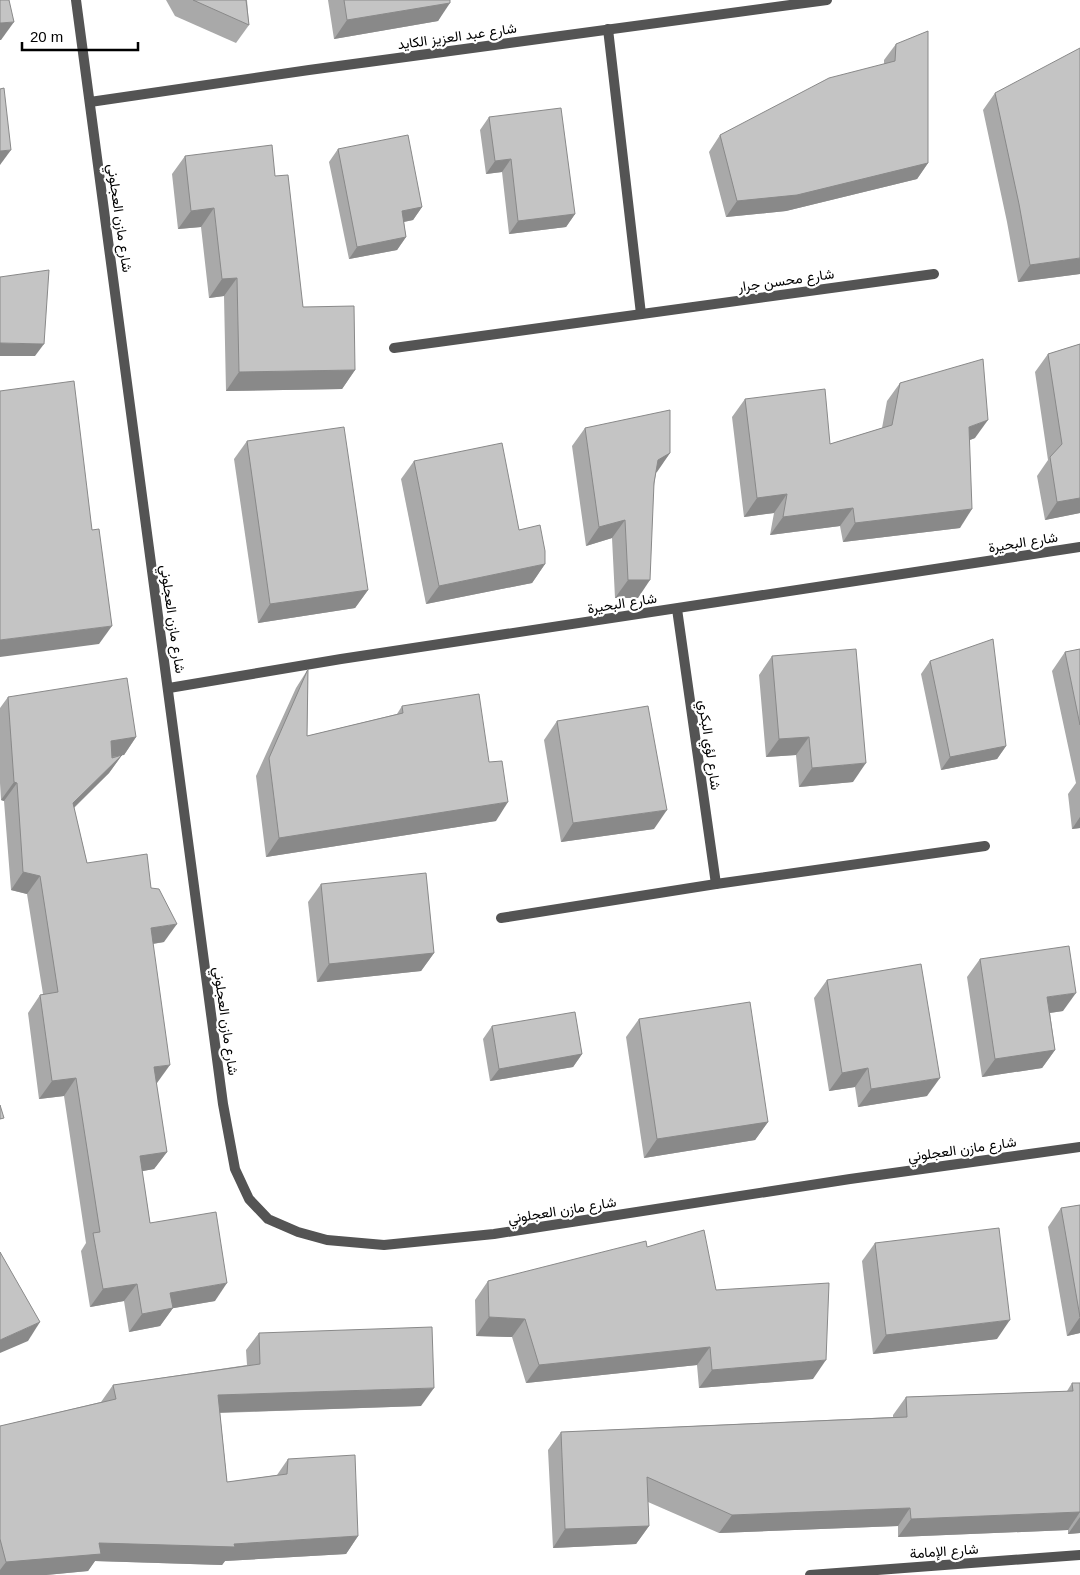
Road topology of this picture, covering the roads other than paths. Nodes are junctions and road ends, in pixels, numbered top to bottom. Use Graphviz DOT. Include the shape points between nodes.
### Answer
graph roads {
  1 [pos="76,0"];
  2 [pos="827,0"];
  3 [pos="608,30"];
  4 [pos="90,102"];
  5 [pos="934,274"];
  6 [pos="641,314"];
  7 [pos="394,348"];
  8 [pos="1080,547"];
  9 [pos="677,609"];
  10 [pos="169,688"];
  11 [pos="985,846"];
  12 [pos="716,884"];
  13 [pos="501,918"];
  14 [pos="1080,1147"];
  15 [pos="1080,1555"];
  16 [pos="810,1575"];
  1 -- 4 [label="street, شارع مازن العجلوني"];
  2 -- 3 [label="street, شارع عبد العزيز الكايد"];
  3 -- 4 [label="street, شارع عبد العزيز الكايد"];
  3 -- 6 [label="street"];
  4 -- 10 [label="street, شارع مازن العجلوني"];
  5 -- 6 [label="street, شارع محسن جرار"];
  6 -- 7 [label="street, شارع محسن جرار"];
  8 -- 9 [label="street, شارع البحيرة"];
  9 -- 10 [label="street, شارع البحيرة"];
  9 -- 12 [label="street, شارع لؤي البكري"];
  10 -- 14 [label="street, شارع مازن العجلوني" via="223,1104 235,1169 249,1199 268,1219 328,1240 384,1244 494,1234 840,1180"];
  11 -- 12 [label="street"];
  12 -- 13 [label="street"];
  15 -- 16 [label="street, شارع الإمامة"];
}
